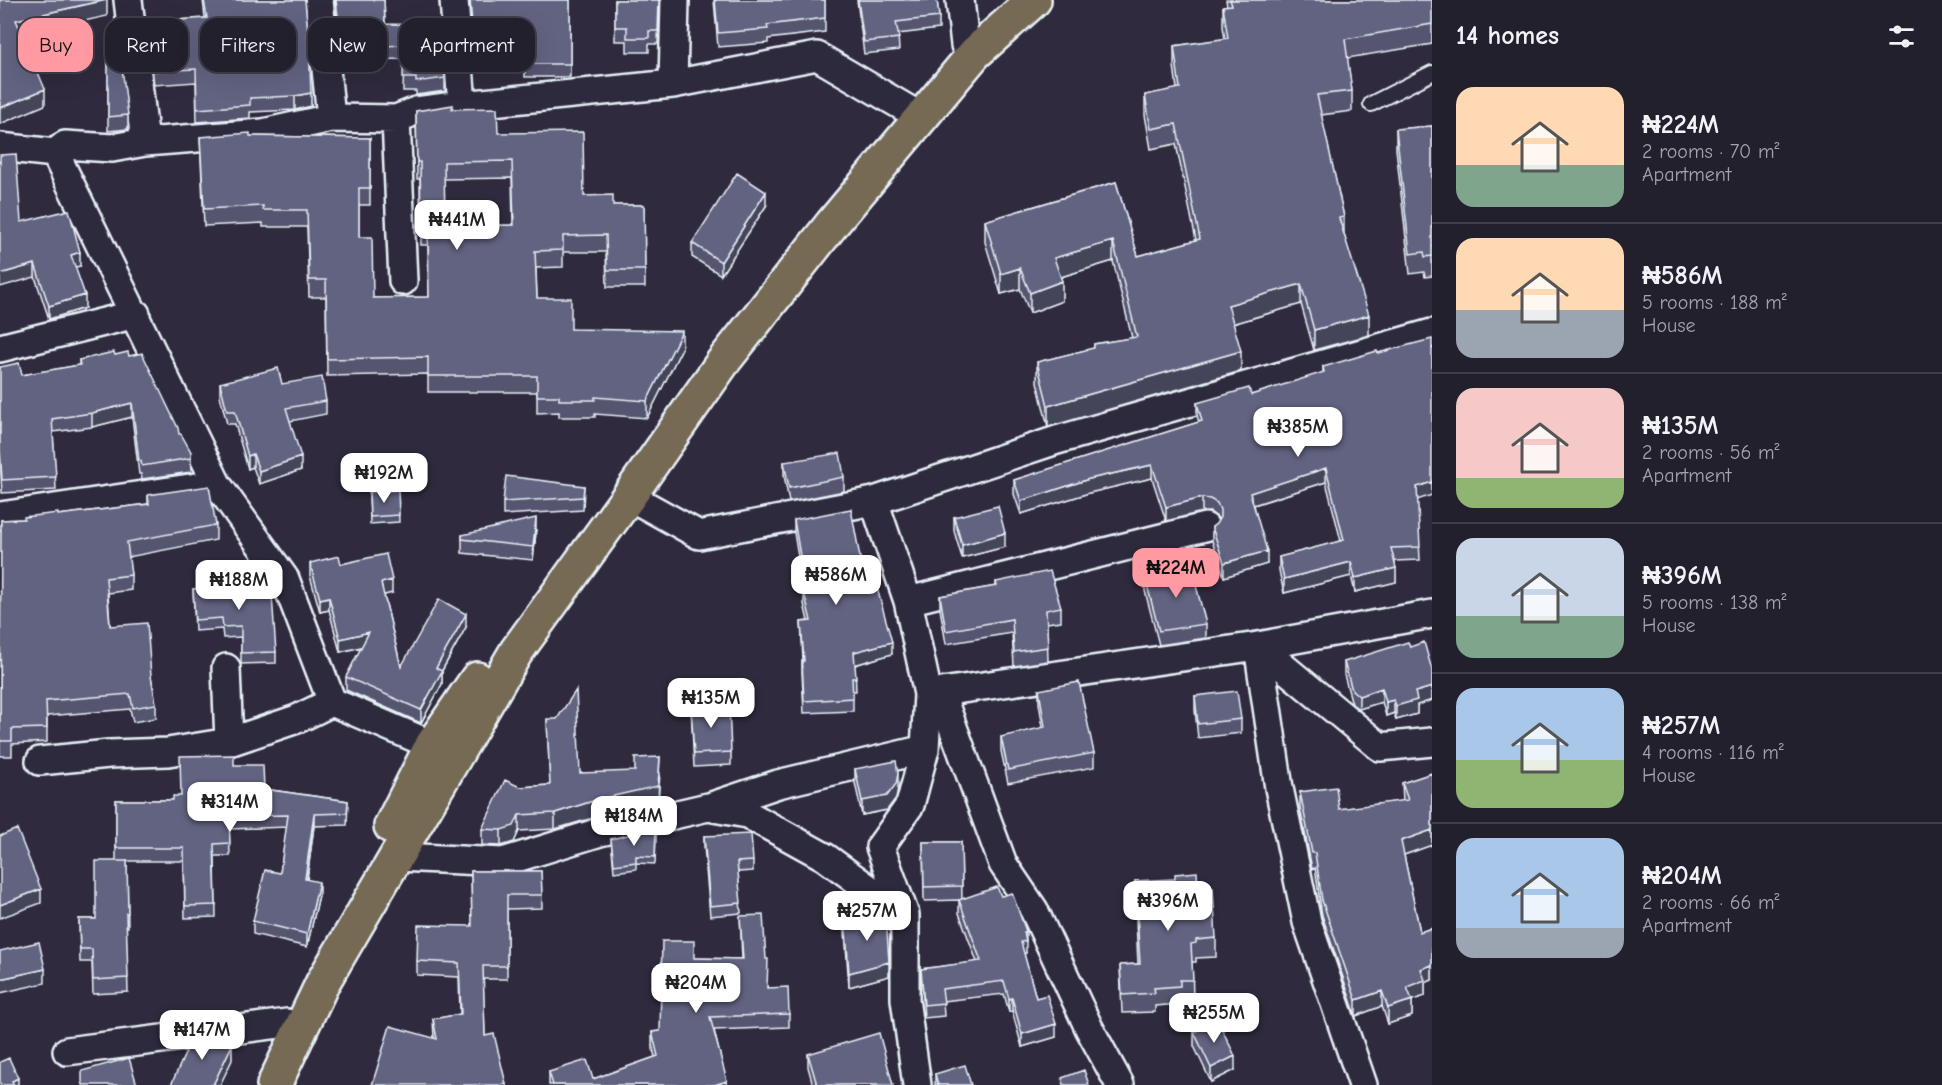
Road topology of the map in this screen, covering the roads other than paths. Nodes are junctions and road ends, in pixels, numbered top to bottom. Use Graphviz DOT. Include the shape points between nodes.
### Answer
graph roads {
  1 [pos="128,0"];
  2 [pos="319,0"];
  3 [pos="454,0"];
  4 [pos="675,0"];
  5 [pos="960,0"];
  6 [pos="1007,0"];
  7 [pos="1034,0"];
  8 [pos="965,45"];
  9 [pos="1432,73"];
  10 [pos="674,84"];
  11 [pos="1371,104"];
  12 [pos="462,105"];
  13 [pos="909,110"];
  14 [pos="331,118"];
  15 [pos="396,119"];
  16 [pos="145,142"];
  17 [pos="0,147"];
  18 [pos="55,153"];
  19 [pos="403,281"];
  20 [pos="136,314"];
  21 [pos="1432,333"];
  22 [pos="0,348"];
  23 [pos="217,484"];
  24 [pos="629,496"];
  25 [pos="874,501"];
  26 [pos="0,516"];
  27 [pos="1205,526"];
  28 [pos="908,601"];
  29 [pos="1432,615"];
  30 [pos="1258,646"];
  31 [pos="226,668"];
  32 [pos="928,694"];
  33 [pos="332,702"];
  34 [pos="229,742"];
  35 [pos="1432,742"];
  36 [pos="432,745"];
  37 [pos="925,749"];
  38 [pos="40,761"];
  39 [pos="708,807"];
  40 [pos="398,857"];
  41 [pos="905,915"];
  42 [pos="287,1023"];
  43 [pos="67,1051"];
  44 [pos="258,1085"];
  45 [pos="274,1085"];
  46 [pos="917,1085"];
  47 [pos="1120,1085"];
  48 [pos="1363,1085"];
  1 -- 16 [label="street"];
  2 -- 14 [label="street"];
  3 -- 12 [label="street"];
  4 -- 10 [label="street"];
  5 -- 8 [label="street"];
  6 -- 8 [label="main road"];
  7 -- 24 [label="main road" via="975,53 832,224 723,363"];
  8 -- 13 [label="main road"];
  9 -- 11 [label="lane"];
  10 -- 12 [label="street"];
  10 -- 13 [label="street" via="818,56"];
  12 -- 15 [label="street" via="416,111"];
  13 -- 36 [label="main road" via="895,121 761,283 598,502"];
  14 -- 15 [label="street"];
  14 -- 16 [label="street" via="263,132"];
  15 -- 19 [label="street"];
  16 -- 18 [label="street" via="112,147 65,145"];
  17 -- 18 [label="street"];
  18 -- 20 [label="street"];
  20 -- 22 [label="street"];
  20 -- 23 [label="street"];
  21 -- 25 [label="street" via="1057,440"];
  23 -- 26 [label="street"];
  23 -- 33 [label="street" via="285,579"];
  24 -- 25 [label="street" via="699,535"];
  24 -- 40 [label="main road" via="516,652"];
  25 -- 28 [label="street"];
  27 -- 28 [label="street"];
  28 -- 32 [label="street"];
  29 -- 30 [label="street"];
  30 -- 32 [label="street"];
  30 -- 35 [label="street" via="1380,747"];
  30 -- 48 [label="street" via="1279,788 1307,922"];
  31 -- 34 [label="street"];
  32 -- 37 [label="street"];
  32 -- 47 [label="street" via="946,708 1003,864 1034,910"];
  33 -- 34 [label="street" via="297,719"];
  33 -- 36 [label="street"];
  34 -- 38 [label="street" via="168,752"];
  36 -- 42 [label="main road"];
  37 -- 39 [label="street" via="778,784"];
  37 -- 41 [label="street" via="910,805 880,847"];
  39 -- 40 [label="street" via="600,832 503,862"];
  39 -- 41 [label="street" via="747,814 825,856"];
  40 -- 45 [label="main road" via="323,982"];
  41 -- 46 [label="street" via="905,999"];
  42 -- 43 [label="street"];
  42 -- 44 [label="main road"];
}
